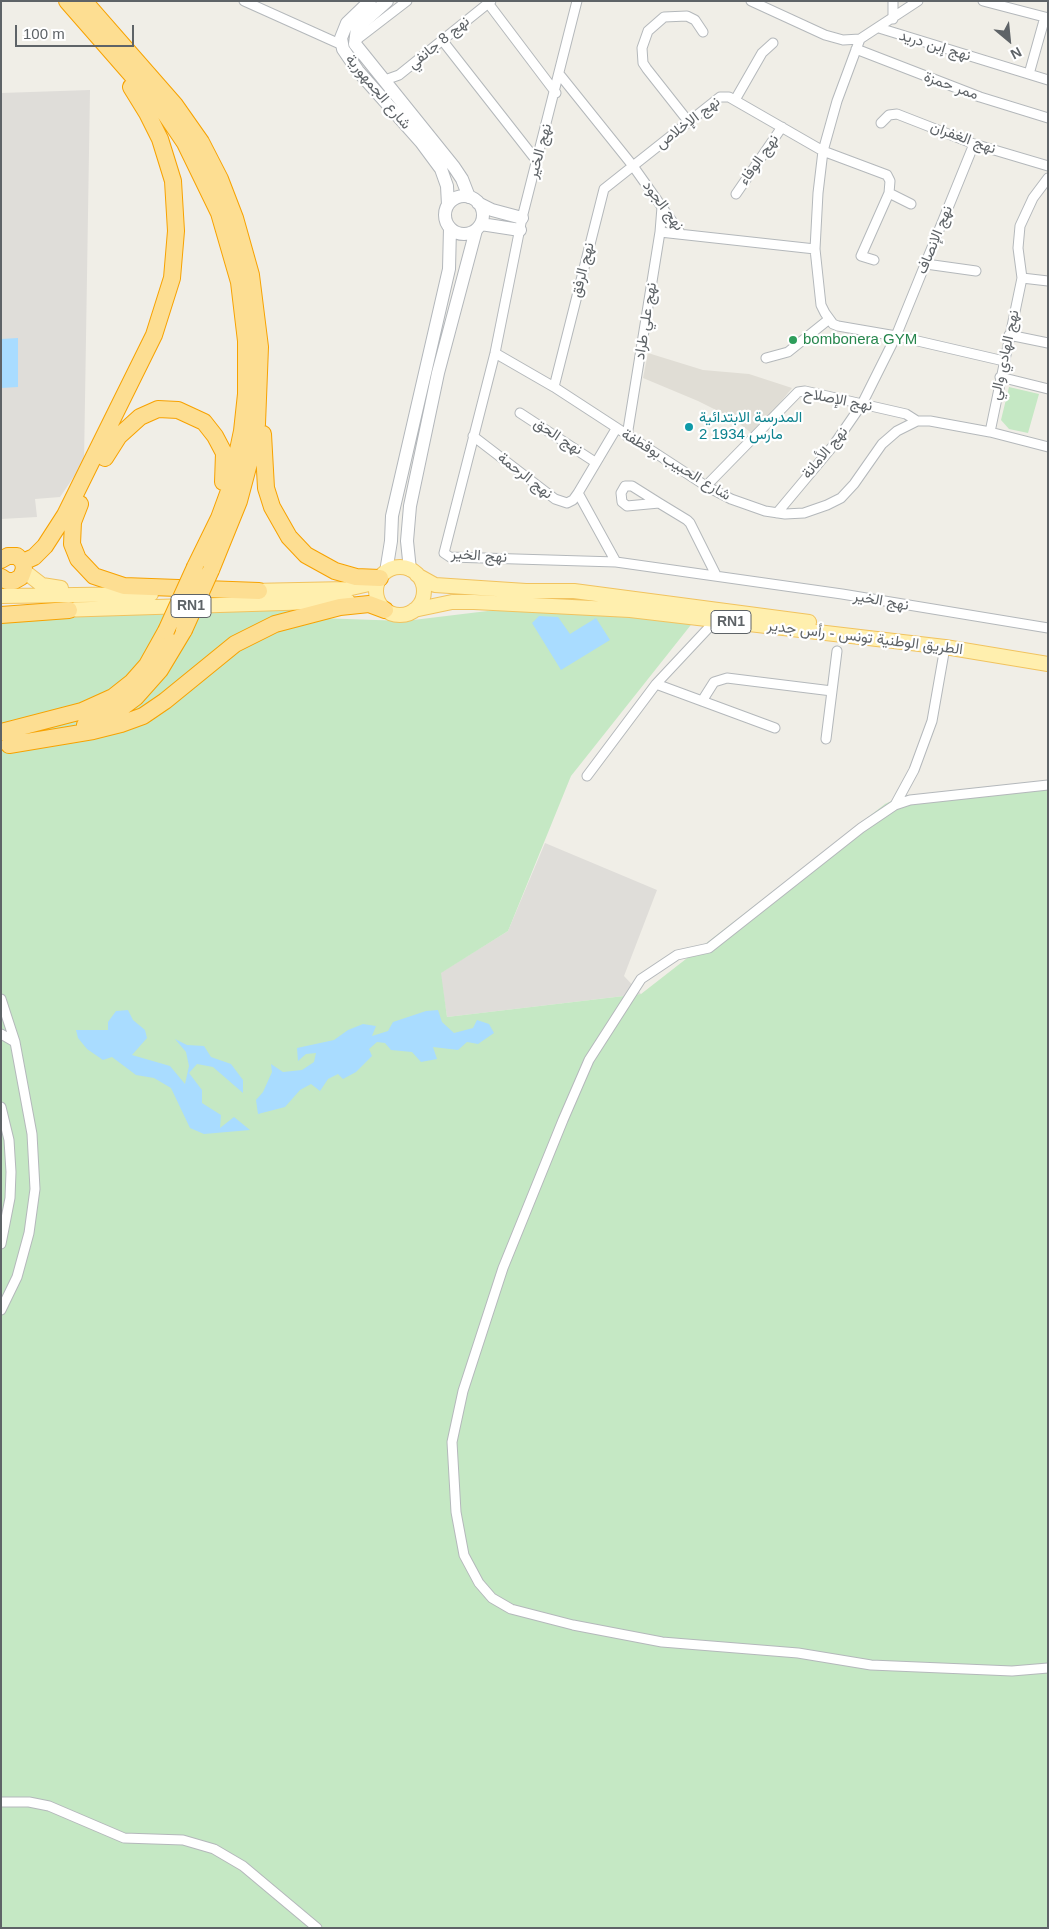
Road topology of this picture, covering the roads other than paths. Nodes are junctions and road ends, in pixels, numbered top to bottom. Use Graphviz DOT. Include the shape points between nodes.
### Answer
graph roads {
  1 [pos="67,1"];
  2 [pos="84,1"];
  3 [pos="244,1"];
  4 [pos="370,1"];
  5 [pos="387,1"];
  6 [pos="407,1"];
  7 [pos="577,1"];
  8 [pos="751,1"];
  9 [pos="893,1"];
  10 [pos="918,1"];
  11 [pos="983,1"];
  12 [pos="489,2"];
  13 [pos="1046,17"];
  14 [pos="894,19"];
  15 [pos="879,28"];
  16 [pos="703,32"];
  17 [pos="860,39"];
  18 [pos="442,40"];
  19 [pos="348,43"];
  20 [pos="773,43"];
  21 [pos="112,47"];
  22 [pos="856,49"];
  23 [pos="1029,74"];
  24 [pos="560,75"];
  25 [pos="385,80"];
  26 [pos="1048,80"];
  27 [pos="556,93"];
  28 [pos="735,100"];
  29 [pos="1048,118"];
  30 [pos="688,121"];
  31 [pos="881,123"];
  32 [pos="782,127"];
  33 [pos="974,144"];
  34 [pos="824,151"];
  35 [pos="536,160"];
  36 [pos="633,166"];
  37 [pos="1048,166"];
  38 [pos="1048,178"];
  39 [pos="890,193"];
  40 [pos="736,194"];
  41 [pos="474,200"];
  42 [pos="911,204"];
  43 [pos="448,205"];
  44 [pos="662,206"];
  45 [pos="521,224"];
  46 [pos="478,227"];
  47 [pos="450,228"];
  48 [pos="660,232"];
  49 [pos="681,234"];
  50 [pos="815,249"];
  51 [pos="874,260"];
  52 [pos="926,264"];
  53 [pos="976,271"];
  54 [pos="1022,278"];
  55 [pos="1048,281"];
  56 [pos="828,320"];
  57 [pos="1009,335"];
  58 [pos="896,336"];
  59 [pos="1048,343"];
  60 [pos="495,353"];
  61 [pos="766,358"];
  62 [pos="1004,361"];
  63 [pos="260,364"];
  64 [pos="1000,377"];
  65 [pos="554,387"];
  66 [pos="1048,389"];
  67 [pos="862,404"];
  68 [pos="520,413"];
  69 [pos="917,421"];
  70 [pos="616,429"];
  71 [pos="990,432"];
  72 [pos="474,436"];
  73 [pos="627,436"];
  74 [pos="1048,447"];
  75 [pos="595,462"];
  76 [pos="706,486"];
  77 [pos="578,493"];
  78 [pos="660,503"];
  79 [pos="777,513"];
  80 [pos="208,541"];
  81 [pos="1,560"];
  82 [pos="616,562"];
  83 [pos="23,566"];
  84 [pos="203,568"];
  85 [pos="414,572"];
  86 [pos="716,575"];
  87 [pos="1,577"];
  88 [pos="382,577"];
  89 [pos="259,591"];
  90 [pos="78,594"];
  91 [pos="1,596"];
  92 [pos="382,607"];
  93 [pos="69,610"];
  94 [pos="414,610"];
  95 [pos="1,613"];
  96 [pos="715,620"];
  97 [pos="1048,628"];
  98 [pos="166,631"];
  99 [pos="945,647"];
  100 [pos="837,651"];
  101 [pos="1048,654"];
  102 [pos="1048,664"];
  103 [pos="656,684"];
  104 [pos="832,691"];
  105 [pos="702,700"];
  106 [pos="1,726"];
  107 [pos="775,728"];
  108 [pos="826,739"];
  109 [pos="4,741"];
  110 [pos="587,776"];
  111 [pos="1048,785"];
  112 [pos="895,805"];
  113 [pos="1,999"];
  114 [pos="1,1034"];
  115 [pos="15,1042"];
  116 [pos="1,1107"];
  117 [pos="1,1244"];
  118 [pos="1,1310"];
  119 [pos="1048,1668"];
  120 [pos="1,1802"];
  121 [pos="317,1928"];
  1 -- 21 [label="highway"];
  2 -- 21 [label="highway"];
  3 -- 19 [label="street"];
  4 -- 19 [label="street, شارع الجمهورية" via="342,32"];
  5 -- 19 [label="street" via="357,28"];
  6 -- 19 [label="street"];
  7 -- 24 [label="street, نهج الخير"];
  8 -- 17 [label="street" via="825,35"];
  9 -- 14 [label="street"];
  10 -- 14 [label="street"];
  11 -- 13 [label="street"];
  12 -- 18 [label="street, نهج 8 جانفي"];
  12 -- 27 [label="street"];
  13 -- 23 [label="street"];
  14 -- 15 [label="street"];
  15 -- 17 [label="street"];
  15 -- 23 [label="street, نهج إبن دريد"];
  16 -- 30 [label="street" via="698,23 687,16 664,17 648,31 642,48 643,63"];
  17 -- 22 [label="street"];
  18 -- 25 [label="street, نهج 8 جانفي" via="399,75"];
  18 -- 35 [label="street"];
  19 -- 25 [label="street"];
  19 -- 43 [label="street, شارع الجمهورية" via="347,56 445,176"];
  20 -- 28 [label="street" via="762,53"];
  21 -- 63 [label="highway" via="180,111 220,179 251,275"];
  21 -- 80 [label="highway" via="164,112 194,158 225,230 239,282 246,341 242,432 230,488"];
  21 -- 83 [label="highway" via="147,113 169,166 176,222 172,278 154,335 65,515 45,546"];
  22 -- 29 [label="street, ممر حمزة" via="980,97"];
  22 -- 34 [label="street" via="837,101"];
  23 -- 26 [label="street, نهج إبن دريد"];
  24 -- 27 [label="street, نهج الخير"];
  24 -- 36 [label="street, نهج الجود"];
  25 -- 41 [label="street" via="454,167"];
  27 -- 35 [label="street, نهج الخير"];
  28 -- 30 [label="street, نهج الإخلاص" via="720,96"];
  28 -- 32 [label="street, نهج الإخلاص"];
  30 -- 36 [label="street, نهج الإخلاص"];
  31 -- 33 [label="street, نهج الغفران" via="889,115 896,114"];
  32 -- 34 [label="street, نهج الإخلاص"];
  32 -- 40 [label="street, نهج الوفاء"];
  33 -- 37 [label="street, نهج الغفران"];
  33 -- 52 [label="street, نهج الإنصاف"];
  34 -- 39 [label="street, نهج الإخلاص" via="885,174 890,181"];
  34 -- 50 [label="street"];
  35 -- 45 [label="street, نهج الخير"];
  36 -- 44 [label="street, نهج الجود"];
  36 -- 65 [label="street, نهج الرفق" via="603,192"];
  38 -- 54 [label="street" via="1033,198 1020,226 1018,248"];
  39 -- 42 [label="street"];
  39 -- 51 [label="street" via="861,256"];
  41 -- 43 [label="street" via="455,198"];
  41 -- 45 [label="street"];
  41 -- 46 [label="street" via="483,213"];
  43 -- 47 [label="street" via="445,220"];
  44 -- 48 [label="street, نهج علي طراد"];
  44 -- 49 [label="street, نهج الجود"];
  45 -- 46 [label="street"];
  45 -- 60 [label="street, نهج الخير"];
  46 -- 47 [label="street" via="463,234"];
  46 -- 85 [label="street" via="438,373 410,506 406,541"];
  47 -- 88 [label="street" via="449,269 392,516 391,541"];
  48 -- 49 [label="street"];
  48 -- 73 [label="street, نهج علي طراد"];
  49 -- 50 [label="street, نهج الجود"];
  50 -- 56 [label="street" via="822,305"];
  52 -- 53 [label="street"];
  52 -- 58 [label="street, نهج الإنصاف"];
  54 -- 55 [label="street"];
  54 -- 57 [label="street, نهج الهادي والي"];
  56 -- 58 [label="street" via="843,327"];
  56 -- 61 [label="street" via="788,352"];
  57 -- 59 [label="street"];
  57 -- 62 [label="street, نهج الهادي والي"];
  58 -- 62 [label="street"];
  58 -- 67 [label="street, نهج الأمانة"];
  60 -- 65 [label="street, شارع الحبيب بوقطفة"];
  60 -- 72 [label="street, نهج الخير"];
  62 -- 64 [label="street, نهج الهادي والي"];
  63 -- 84 [label="highway" via="257,424 248,472 232,521"];
  63 -- 88 [label="highway" via="265,479 279,523 301,550 321,564 350,576"];
  64 -- 66 [label="street"];
  64 -- 71 [label="street, نهج الهادي والي"];
  65 -- 70 [label="street, شارع الحبيب بوقطفة"];
  67 -- 69 [label="street, نهج الإصلاح" via="906,414"];
  67 -- 76 [label="street, نهج الإصلاح" via="798,392"];
  67 -- 79 [label="street, نهج الأمانة" via="833,446"];
  68 -- 75 [label="street, نهج الحق"];
  69 -- 71 [label="street"];
  69 -- 79 [label="street, شارع الحبيب بوقطفة" via="897,431 882,444 841,498 804,513"];
  70 -- 73 [label="street, شارع الحبيب بوقطفة"];
  70 -- 75 [label="street"];
  71 -- 74 [label="street"];
  72 -- 77 [label="street, نهج الرحمة" via="555,499 567,502"];
  72 -- 82 [label="street, نهج الخير" via="445,546 446,555"];
  73 -- 76 [label="street, شارع الحبيب بوقطفة"];
  75 -- 77 [label="street"];
  76 -- 79 [label="street, شارع الحبيب بوقطفة" via="744,504"];
  77 -- 82 [label="street"];
  78 -- 86 [label="street" via="693,526"];
  80 -- 84 [label="highway"];
  80 -- 89 [label="highway" via="224,478 221,445 196,416 169,409 150,412 130,424 119,436 83,496 72,534 78,559 94,576 112,584"];
  81 -- 83 [label="highway" via="10,555 18,558"];
  82 -- 86 [label="street, نهج الخير"];
  83 -- 87 [label="highway" via="21,577 14,581"];
  83 -- 90 [label="main road" via="42,584"];
  84 -- 98 [label="highway, bridge"];
  84 -- 109 [label="highway, bridge" via="184,630 160,670 126,705 78,727"];
  85 -- 88 [label="main road, RN1" via="401,568"];
  85 -- 94 [label="main road" via="424,590"];
  85 -- 101 [label="main road, الطريق الوطنية تونس - رأس جدير / RN1" via="435,584 634,597"];
  86 -- 97 [label="street, نهج الخير"];
  88 -- 89 [label="main road, RN1" via="347,589"];
  88 -- 92 [label="main road" via="376,593"];
  89 -- 90 [label="main road, RN1"];
  90 -- 91 [label="main road, RN1"];
  92 -- 93 [label="main road, RN1" via="368,600"];
  92 -- 94 [label="main road, RN1" via="400,615"];
  92 -- 109 [label="highway" via="369,604 340,607 275,624 235,644 143,716 121,724 93,731"];
  93 -- 95 [label="highway"];
  94 -- 96 [label="main road, الطريق الوطنية تونس - رأس جدير / RN1" via="452,602 482,602 630,610"];
  96 -- 99 [label="main road, الطريق الوطنية تونس - رأس جدير / RN1"];
  96 -- 103 [label="street"];
  98 -- 106 [label="highway" via="129,675 109,692 82,704"];
  98 -- 109 [label="highway" via="147,665 113,697"];
  99 -- 102 [label="main road, الطريق الوطنية تونس - رأس جدير / RN1"];
  99 -- 112 [label="street" via="932,721 914,770"];
  100 -- 104 [label="street"];
  103 -- 105 [label="street"];
  103 -- 110 [label="street"];
  104 -- 105 [label="street" via="727,678 714,682"];
  104 -- 108 [label="street"];
  105 -- 107 [label="street"];
  111 -- 112 [label="street" via="910,800"];
  112 -- 119 [label="street" via="709,948 677,955 641,979 618,1012 585,1069 500,1277 464,1391 452,1442 456,1512 464,1555 479,1583 492,1598 512,1609 573,1625 662,1642 798,1653 871,1666 1012,1671"];
  113 -- 115 [label="street"];
  114 -- 115 [label="street"];
  115 -- 118 [label="street" via="32,1134 35,1188 29,1233 17,1277"];
  116 -- 117 [label="street" via="9,1140 11,1172 10,1198"];
  120 -- 121 [label="street" via="49,1806 124,1838 183,1840 214,1850 243,1866"];
}
